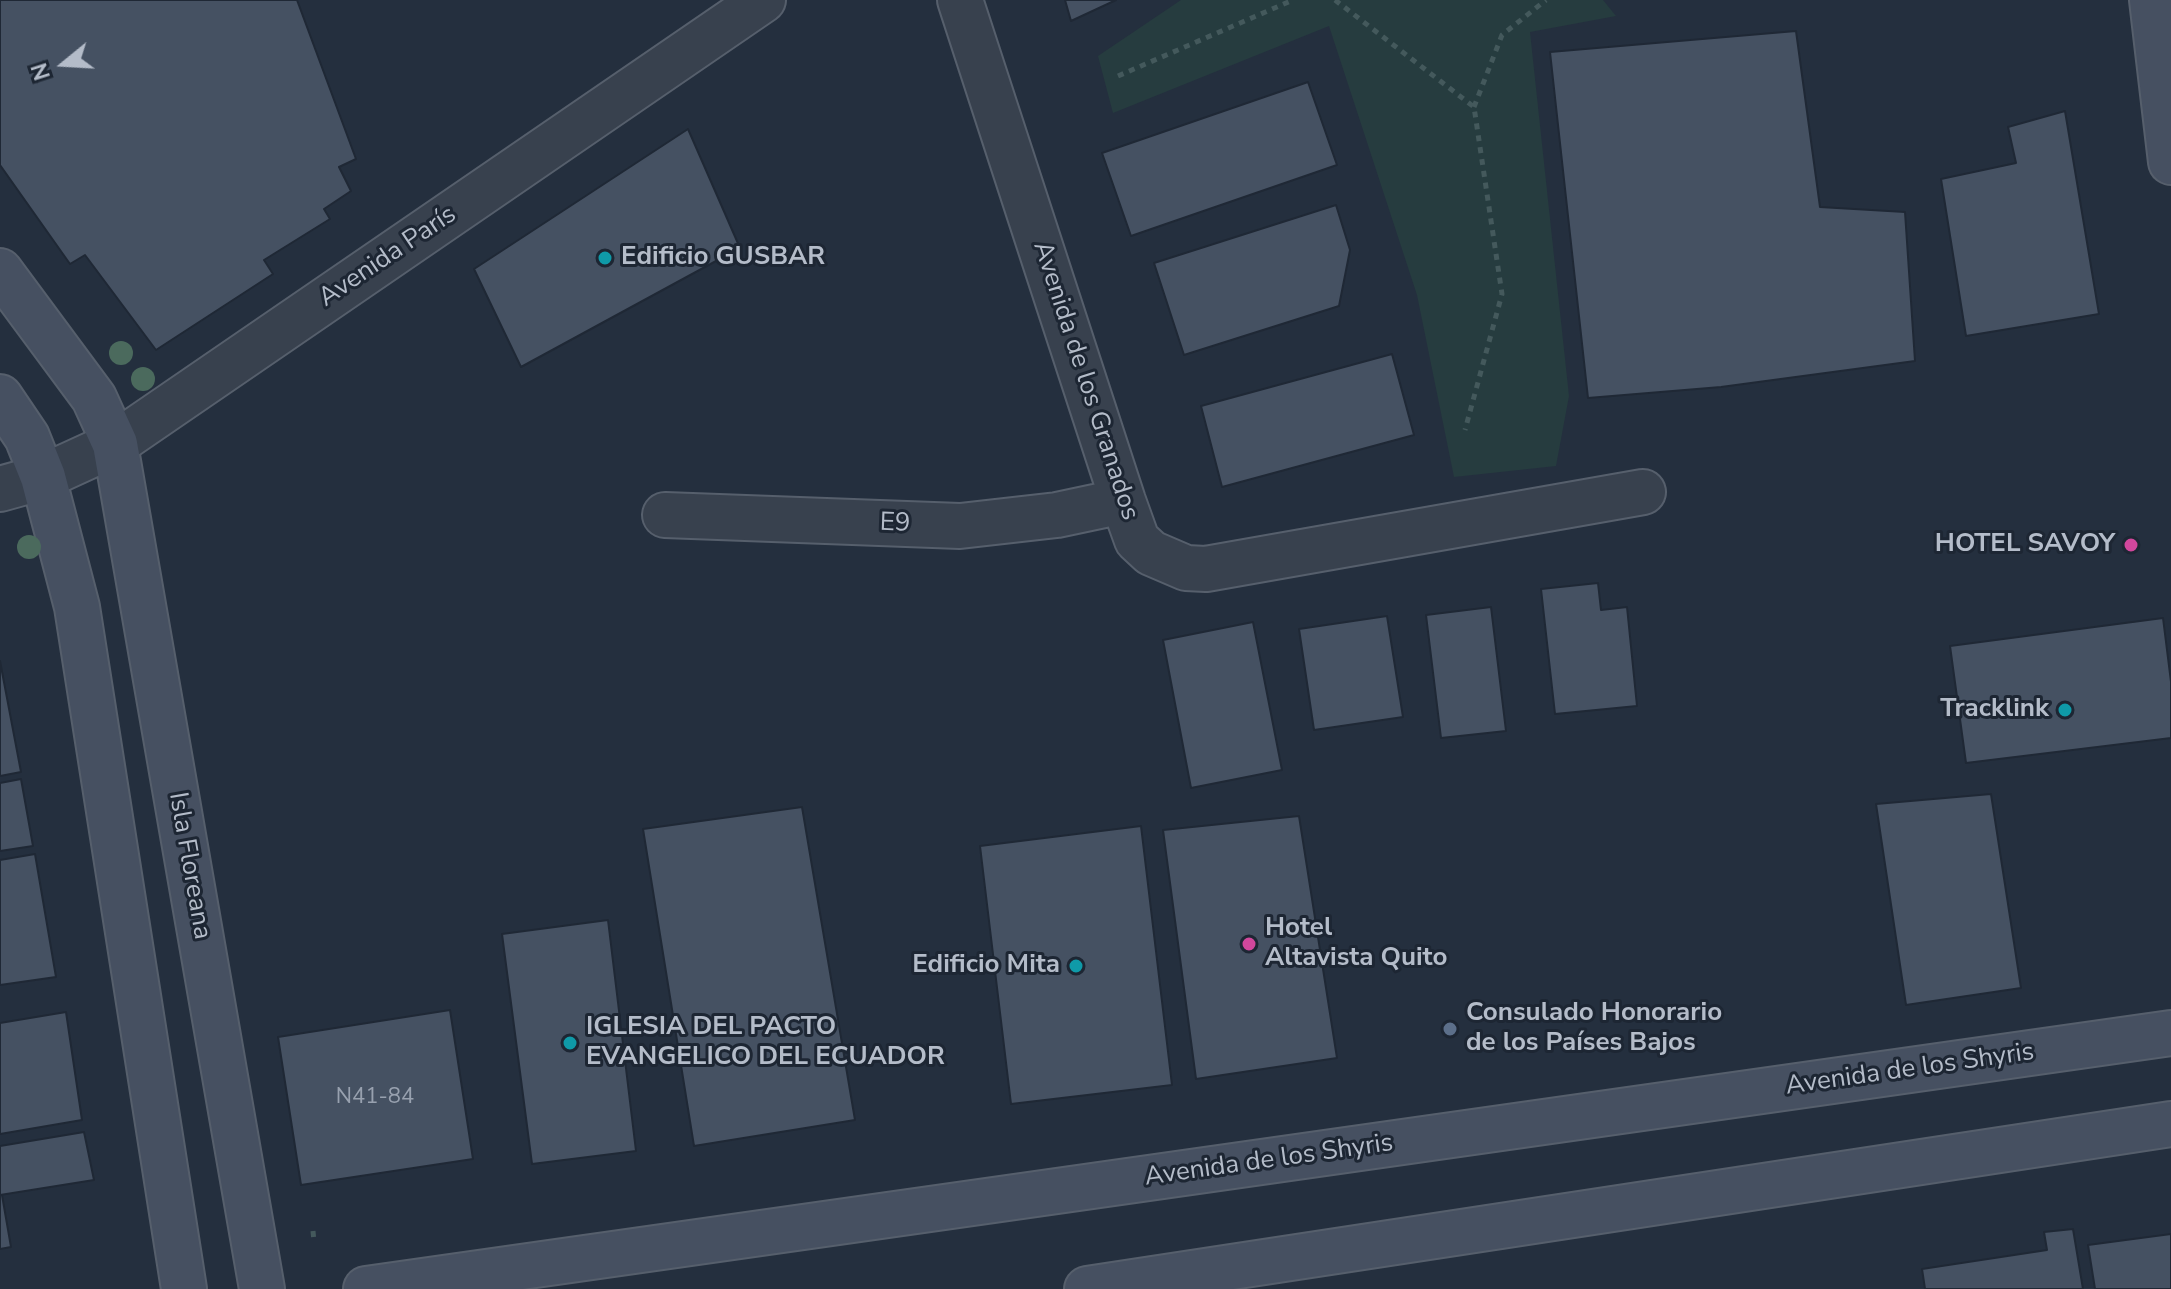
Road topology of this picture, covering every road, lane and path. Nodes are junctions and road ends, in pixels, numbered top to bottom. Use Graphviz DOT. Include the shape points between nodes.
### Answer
graph roads {
  1 [pos="763,0"];
  2 [pos="960,0"];
  3 [pos="1293,0"];
  4 [pos="1335,0"];
  5 [pos="1546,0"];
  6 [pos="2152,0"];
  7 [pos="1118,76"];
  8 [pos="1474,107"];
  9 [pos="2171,162"];
  10 [pos="0,271"];
  11 [pos="0,397"];
  12 [pos="1465,430"];
  13 [pos="115,444"];
  14 [pos="43,477"];
  15 [pos="0,489"];
  16 [pos="1643,492"];
  17 [pos="1123,501"];
  18 [pos="665,515"];
  19 [pos="2171,1033"];
  20 [pos="2171,1124"];
  21 [pos="313,1231"];
  22 [pos="314,1242"];
  23 [pos="184,1289"];
  24 [pos="262,1289"];
  25 [pos="366,1289"];
  26 [pos="1087,1289"];
  1 -- 13 [label="street, Avenida París"];
  2 -- 17 [label="street, Avenida de los Granados"];
  3 -- 7 [label="path"];
  4 -- 8 [label="path"];
  5 -- 8 [label="path" via="1502,35"];
  6 -- 9 [label="main road"];
  8 -- 12 [label="path" via="1502,294"];
  10 -- 13 [label="main road, Isla Floreana" via="94,398"];
  11 -- 14 [label="main road" via="27,437"];
  13 -- 14 [label="street, Avenida París"];
  13 -- 24 [label="main road, Isla Floreana"];
  14 -- 15 [label="street, Avenida París"];
  14 -- 23 [label="main road" via="77,607"];
  16 -- 17 [label="street, Avenida de los Granados" via="1206,569 1186,568 1151,553 1137,540"];
  17 -- 18 [label="street, E9" via="960,526"];
  19 -- 25 [label="main road, Avenida de los Shyris"];
  20 -- 26 [label="main road"];
  21 -- 22 [label="path"];
}
